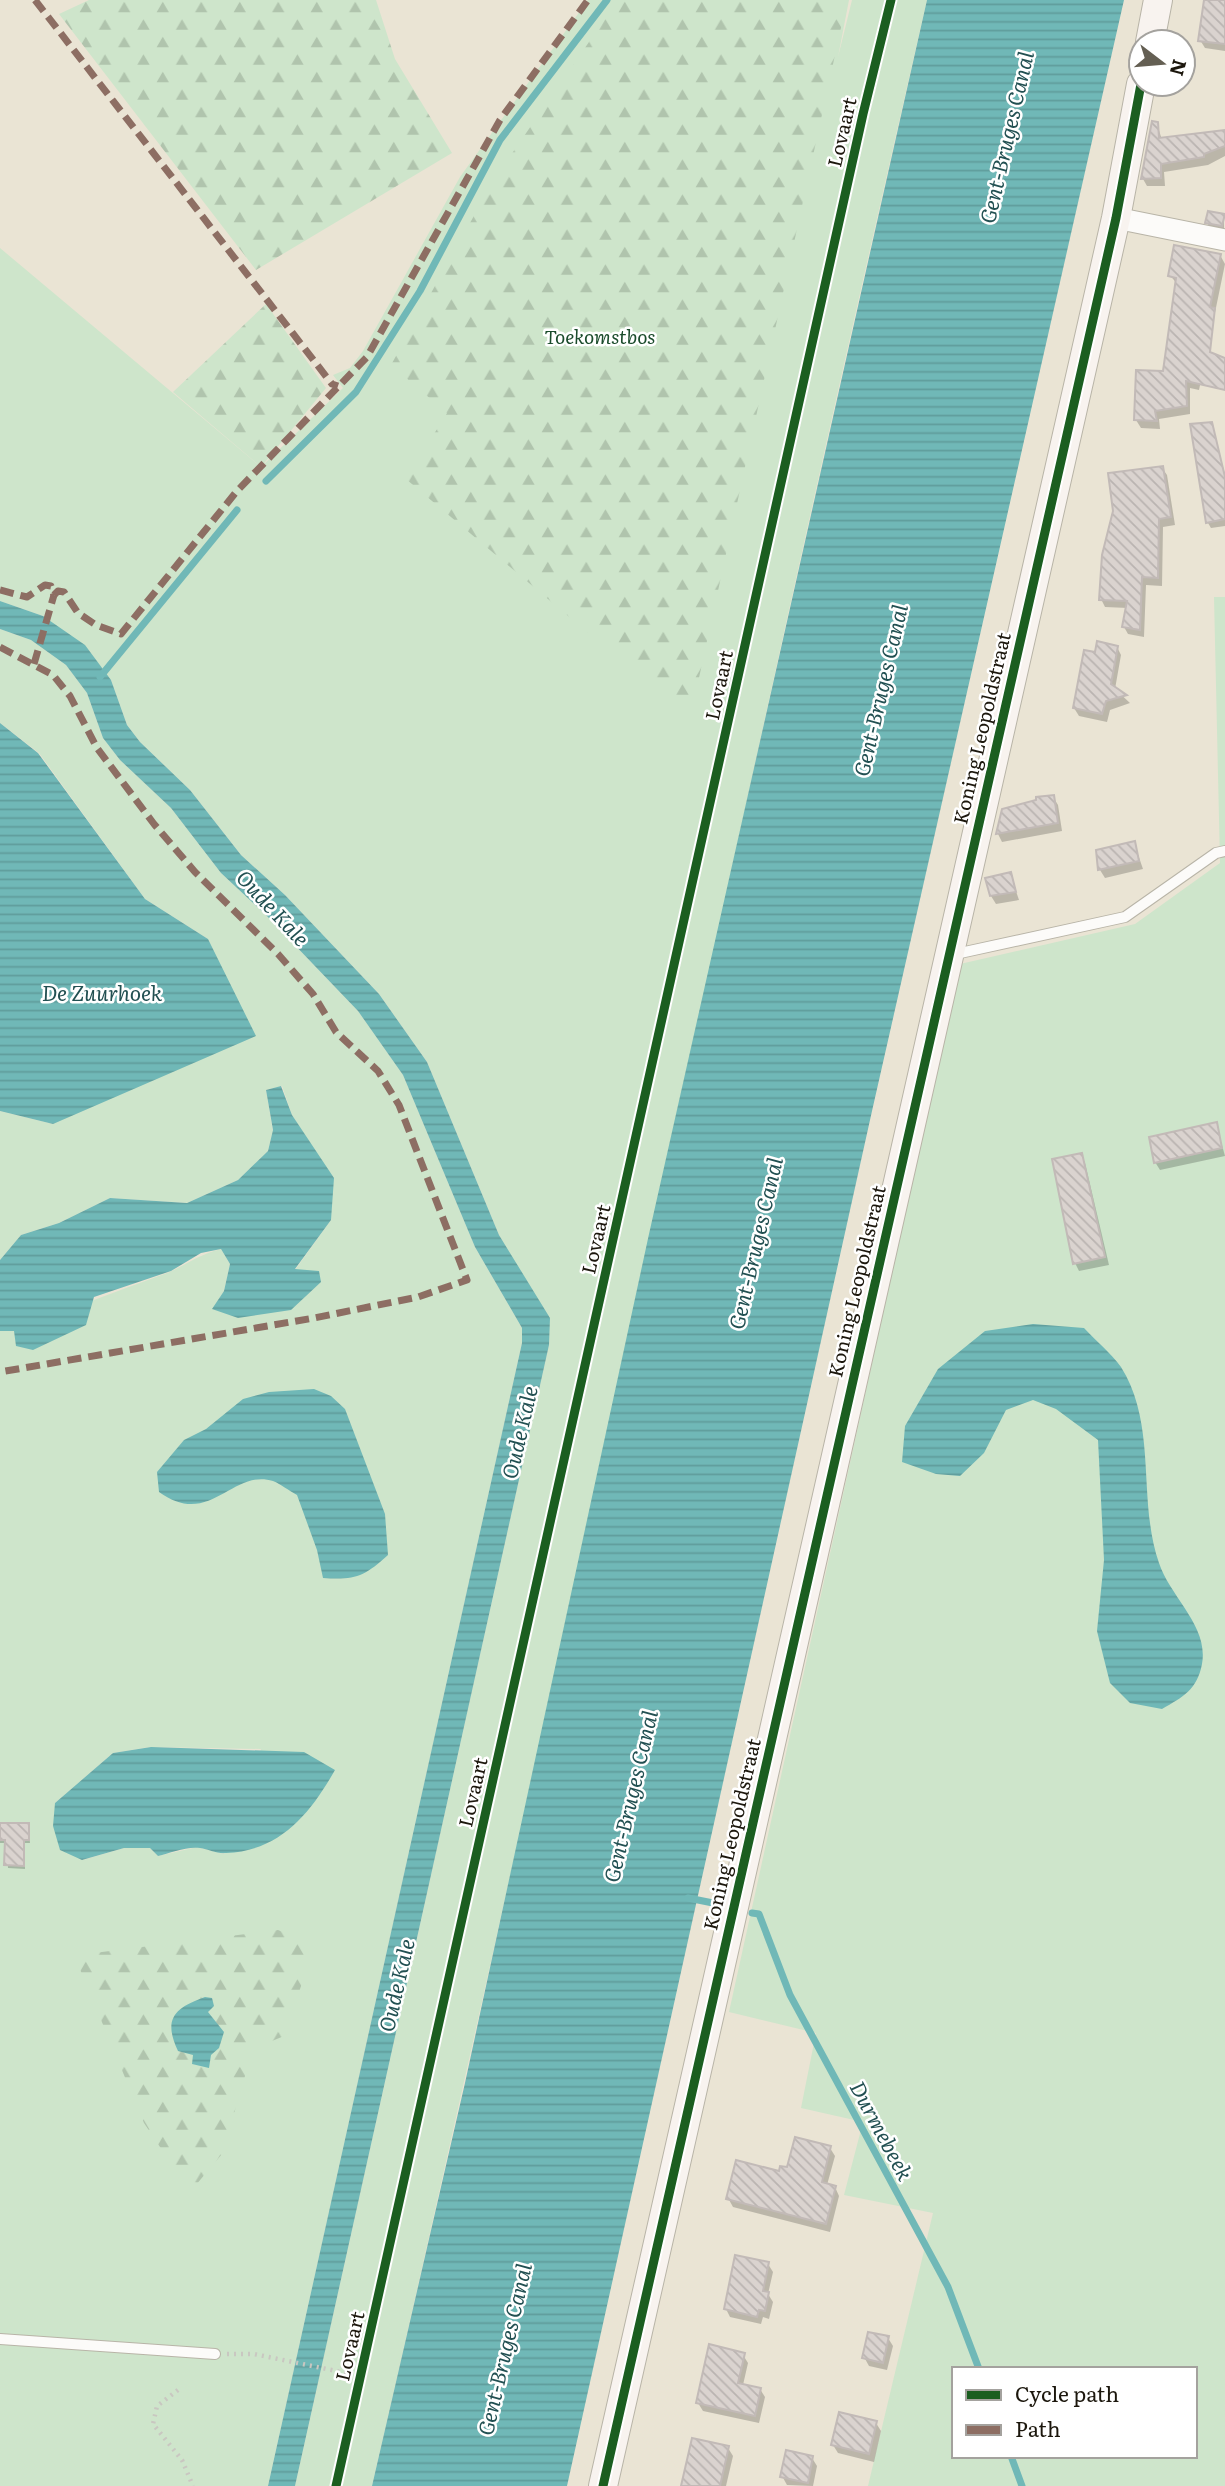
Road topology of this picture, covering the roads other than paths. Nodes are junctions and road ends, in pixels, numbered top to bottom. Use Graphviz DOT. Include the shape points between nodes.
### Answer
graph roads {
  1 [pos="891,0"];
  2 [pos="1158,0"];
  3 [pos="1153,28"];
  4 [pos="1139,98"];
  5 [pos="1116,218"];
  6 [pos="1225,240"];
  7 [pos="1225,851"];
  8 [pos="947,956"];
  9 [pos="0,2339"];
  10 [pos="215,2354"];
  11 [pos="336,2486"];
  12 [pos="603,2486"];
  1 -- 11 [label="lane, Lovaart"];
  2 -- 3 [label="street"];
  4 -- 5 [label="street, Koning Leopoldstraat"];
  5 -- 6 [label="street"];
  5 -- 8 [label="street, Koning Leopoldstraat"];
  7 -- 8 [label="lane" via="1125,917"];
  8 -- 12 [label="street, Koning Leopoldstraat"];
  9 -- 10 [label="lane"];
}
